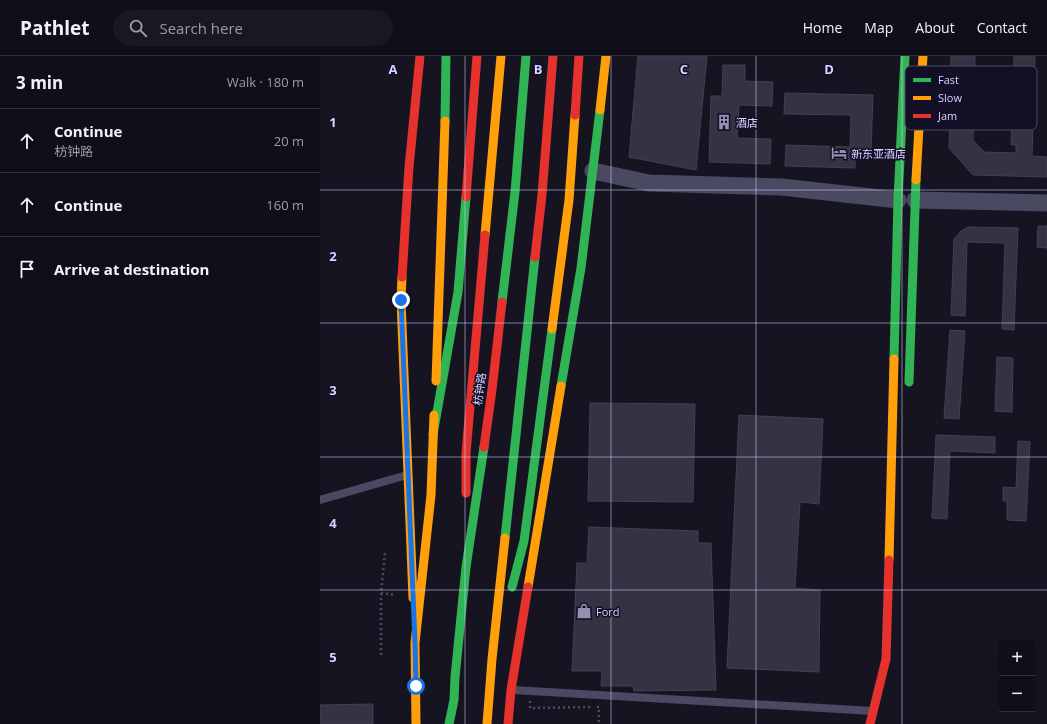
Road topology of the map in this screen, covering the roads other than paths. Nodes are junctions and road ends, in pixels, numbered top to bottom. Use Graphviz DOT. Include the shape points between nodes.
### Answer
graph roads {
  1 [pos="420,56"];
  2 [pos="446,56"];
  3 [pos="477,56"];
  4 [pos="501,56"];
  5 [pos="526,56"];
  6 [pos="553,56"];
  7 [pos="579,56"];
  8 [pos="606,56"];
  9 [pos="905,56"];
  10 [pos="923,56"];
  11 [pos="922,66"];
  12 [pos="919,130"];
  13 [pos="593,171"];
  14 [pos="898,200"];
  15 [pos="915,200"];
  16 [pos="1047,203"];
  17 [pos="908,390"];
  18 [pos="433,435"];
  19 [pos="408,474"];
  20 [pos="320,500"];
  21 [pos="466,567"];
  22 [pos="510,593"];
  23 [pos="506,608"];
  24 [pos="415,643"];
  25 [pos="492,659"];
  26 [pos="511,690"];
  27 [pos="454,700"];
  28 [pos="873,712"];
  29 [pos="416,724"];
  30 [pos="449,724"];
  31 [pos="453,724"];
  32 [pos="486,724"];
  33 [pos="508,724"];
  34 [pos="870,724"];
  1 -- 19 [label="main road" via="409,167 401,300"];
  2 -- 18 [label="main road"];
  3 -- 18 [label="main road" via="458,292"];
  4 -- 21 [label="main road" via="466,453"];
  5 -- 21 [label="main road, 枋钟路" via="515,192 492,390"];
  6 -- 25 [label="main road" via="542,195"];
  7 -- 22 [label="main road" via="569,200 524,541"];
  8 -- 13 [label="main road"];
  9 -- 14 [label="main road"];
  10 -- 11 [label="main road"];
  12 -- 15 [label="main road"];
  13 -- 14 [label="street" via="649,183 782,187"];
  13 -- 26 [label="main road" via="582,268"];
  14 -- 28 [label="main road" via="886,659"];
  15 -- 16 [label="street"];
  15 -- 17 [label="main road"];
  18 -- 24 [label="main road" via="431,494"];
  19 -- 20 [label="lane"];
  19 -- 24 [label="main road"];
  21 -- 27 [label="main road, 枋钟路"];
  23 -- 25 [label="main road"];
  24 -- 29 [label="main road"];
  25 -- 32 [label="main road"];
  26 -- 28 [label="lane"];
  26 -- 33 [label="main road"];
  27 -- 30 [label="main road, 枋钟路"];
  27 -- 31 [label="main road"];
  28 -- 34 [label="main road"];
}
